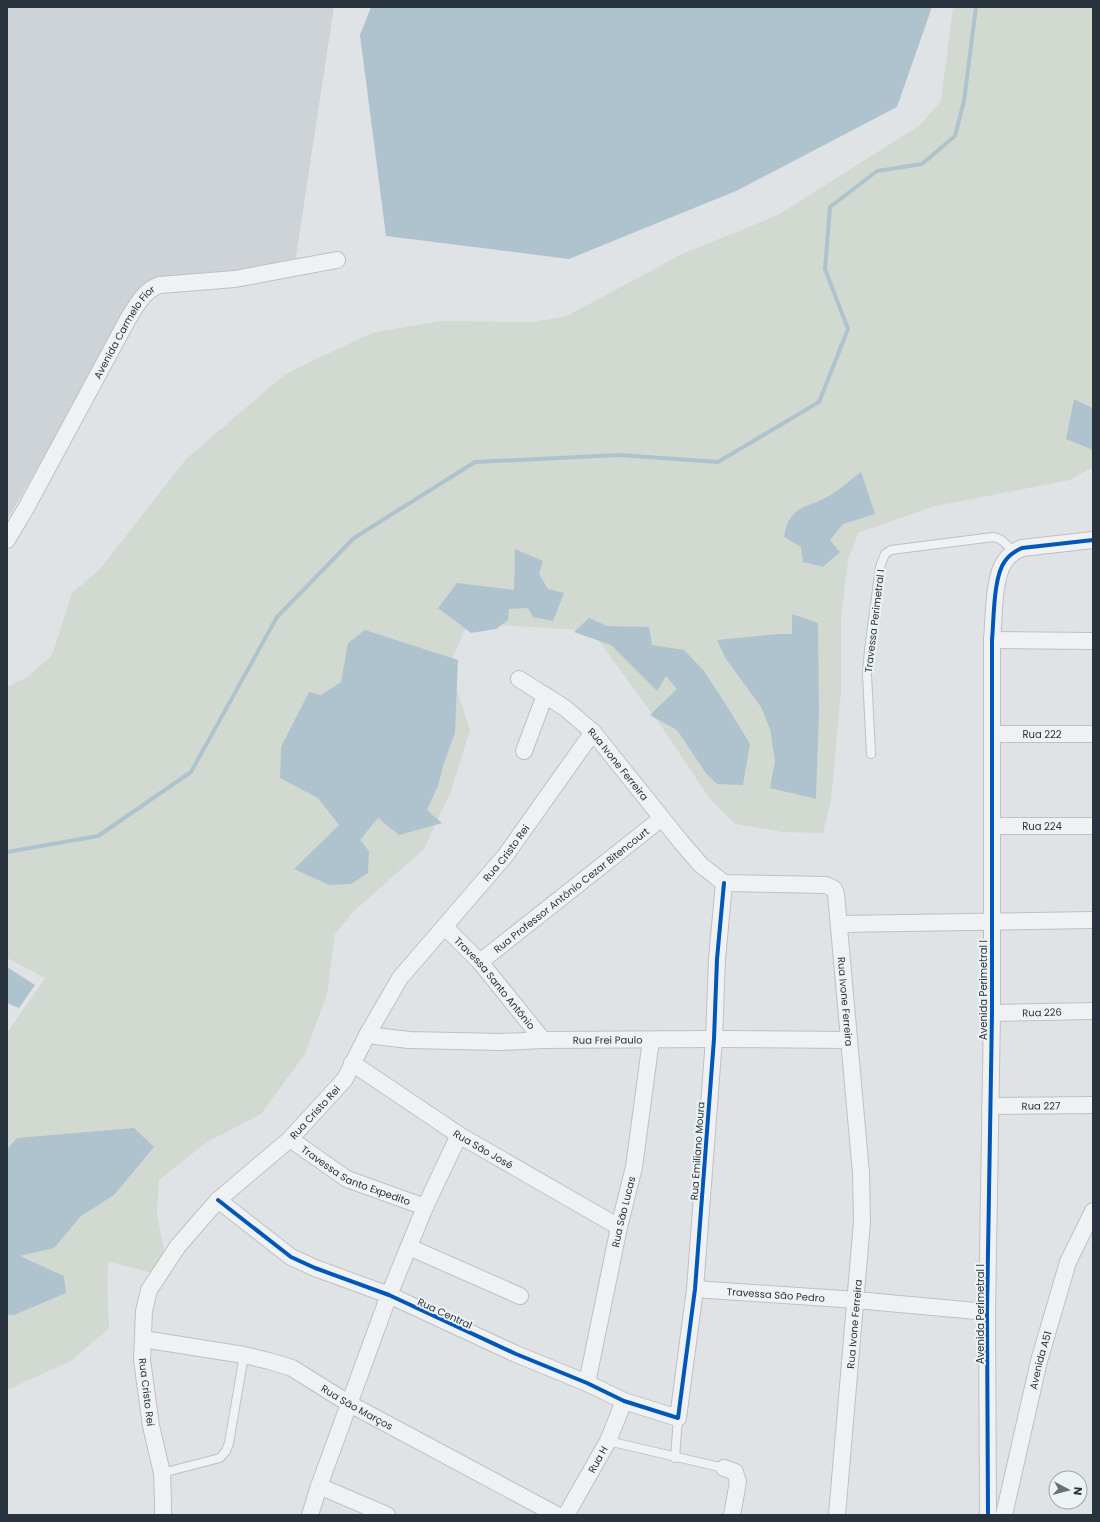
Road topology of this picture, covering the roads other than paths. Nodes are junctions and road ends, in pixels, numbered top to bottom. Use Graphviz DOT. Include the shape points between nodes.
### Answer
graph roads {
  1 [pos="337,260"];
  2 [pos="7,540"];
  3 [pos="1093,540"];
  4 [pos="1093,548"];
  5 [pos="1020,550"];
  6 [pos="992,640"];
  7 [pos="1093,641"];
  8 [pos="519,679"];
  9 [pos="545,695"];
  10 [pos="593,732"];
  11 [pos="992,734"];
  12 [pos="1093,734"];
  13 [pos="524,751"];
  14 [pos="871,754"];
  15 [pos="662,818"];
  16 [pos="992,826"];
  17 [pos="1093,826"];
  18 [pos="724,883"];
  19 [pos="1093,920"];
  20 [pos="992,921"];
  21 [pos="839,924"];
  22 [pos="445,927"];
  23 [pos="480,962"];
  24 [pos="1093,1011"];
  25 [pos="992,1013"];
  26 [pos="367,1035"];
  27 [pos="714,1039"];
  28 [pos="543,1040"];
  29 [pos="651,1040"];
  30 [pos="848,1040"];
  31 [pos="352,1063"];
  32 [pos="1093,1105"];
  33 [pos="990,1106"];
  34 [pos="459,1135"];
  35 [pos="290,1140"];
  36 [pos="218,1200"];
  37 [pos="425,1207"];
  38 [pos="1093,1211"];
  39 [pos="619,1227"];
  40 [pos="409,1247"];
  41 [pos="695,1289"];
  42 [pos="389,1295"];
  43 [pos="520,1296"];
  44 [pos="856,1300"];
  45 [pos="987,1312"];
  46 [pos="143,1340"];
  47 [pos="244,1355"];
  48 [pos="587,1383"];
  49 [pos="624,1401"];
  50 [pos="348,1404"];
  51 [pos="678,1418"];
  52 [pos="608,1441"];
  53 [pos="675,1458"];
  54 [pos="724,1468"];
  55 [pos="162,1473"];
  56 [pos="318,1486"];
  57 [pos="163,1515"];
  58 [pos="310,1515"];
  59 [pos="387,1515"];
  60 [pos="557,1515"];
  61 [pos="566,1515"];
  62 [pos="732,1515"];
  63 [pos="837,1515"];
  64 [pos="988,1515"];
  65 [pos="1004,1515"];
  1 -- 2 [label="street, Avenida Carmelo Fior" via="235,279 160,285 150,290 128,319"];
  3 -- 5 [label="street"];
  4 -- 5 [label="street"];
  5 -- 6 [label="street, Avenida Perimetral I" via="1005,561 1001,569 997,584"];
  5 -- 14 [label="lane, Travessa Perimetral I" via="993,537 891,550 885,554 875,597 867,674"];
  6 -- 7 [label="street"];
  6 -- 11 [label="street, Avenida Perimetral I"];
  8 -- 9 [label="street, Rua Ivone Ferreira"];
  9 -- 10 [label="street, Rua Ivone Ferreira"];
  9 -- 13 [label="street"];
  10 -- 15 [label="street, Rua Ivone Ferreira"];
  10 -- 22 [label="street, Rua Cristo Rei" via="506,856"];
  11 -- 12 [label="street, Rua 222"];
  11 -- 16 [label="street, Avenida Perimetral I"];
  15 -- 18 [label="street, Rua Ivone Ferreira" via="701,865"];
  15 -- 23 [label="street, Rua Professor Antônio Cezar Bitencourt"];
  16 -- 17 [label="street, Rua 224"];
  16 -- 20 [label="street, Avenida Perimetral I"];
  18 -- 21 [label="street, Rua Ivone Ferreira" via="813,884 830,887 836,894"];
  18 -- 27 [label="street, Rua Emiliano Moura" via="717,959"];
  19 -- 20 [label="street"];
  20 -- 21 [label="street"];
  20 -- 25 [label="street, Avenida Perimetral I"];
  21 -- 30 [label="street, Rua Ivone Ferreira"];
  22 -- 23 [label="street, Travessa Santo Antônio"];
  22 -- 26 [label="street, Rua Cristo Rei" via="400,978"];
  23 -- 28 [label="street, Travessa Santo Antônio"];
  24 -- 25 [label="street, Rua 226"];
  25 -- 33 [label="street, Avenida Perimetral I"];
  26 -- 28 [label="street, Rua Frei Paulo" via="409,1040"];
  26 -- 31 [label="street, Rua Cristo Rei"];
  27 -- 29 [label="street, Rua Frei Paulo"];
  27 -- 30 [label="street, Rua Frei Paulo"];
  27 -- 41 [label="street, Rua Emiliano Moura"];
  28 -- 29 [label="street, Rua Frei Paulo"];
  29 -- 39 [label="street, Rua São Lucas" via="634,1167"];
  30 -- 44 [label="street, Rua Ivone Ferreira" via="862,1202"];
  31 -- 34 [label="street, Rua São José"];
  31 -- 35 [label="street, Rua Cristo Rei" via="344,1079"];
  32 -- 33 [label="street, Rua 227"];
  33 -- 45 [label="street, Avenida Perimetral I"];
  34 -- 37 [label="street"];
  34 -- 39 [label="street, Rua São José"];
  35 -- 36 [label="street, Rua Cristo Rei"];
  35 -- 37 [label="street, Travessa Santo Expedito" via="347,1179"];
  36 -- 42 [label="street, Rua Central" via="292,1257"];
  36 -- 46 [label="street, Rua Cristo Rei" via="178,1246 149,1290 144,1311"];
  37 -- 40 [label="street"];
  38 -- 65 [label="street, Avenida A51" via="1068,1262 1041,1354"];
  39 -- 48 [label="street, Rua São Lucas"];
  40 -- 42 [label="street"];
  40 -- 43 [label="street"];
  41 -- 44 [label="street, Travessa São Pedro"];
  41 -- 51 [label="street, Rua Emiliano Moura"];
  42 -- 48 [label="street, Rua Central" via="516,1354"];
  42 -- 50 [label="street"];
  44 -- 45 [label="street, Travessa São Pedro"];
  44 -- 63 [label="street, Rua Ivone Ferreira"];
  45 -- 64 [label="street, Avenida Perimetral I"];
  46 -- 47 [label="street, Rua São Marços"];
  46 -- 55 [label="street, Rua Cristo Rei" via="142,1360 151,1426"];
  47 -- 50 [label="street, Rua São Marços" via="292,1368"];
  47 -- 55 [label="lane" via="226,1451 220,1458"];
  48 -- 49 [label="street, Rua Central"];
  49 -- 51 [label="street, Rua Central"];
  49 -- 52 [label="street, Rua H"];
  50 -- 56 [label="street"];
  50 -- 60 [label="street, Rua São Marços"];
  51 -- 53 [label="lane, Rua Emiliano Moura"];
  52 -- 53 [label="lane"];
  52 -- 61 [label="street, Rua H"];
  53 -- 54 [label="lane"];
  54 -- 62 [label="street" via="735,1472 738,1482"];
  55 -- 57 [label="street, Rua Cristo Rei"];
  56 -- 58 [label="street"];
  56 -- 59 [label="street"];
}
